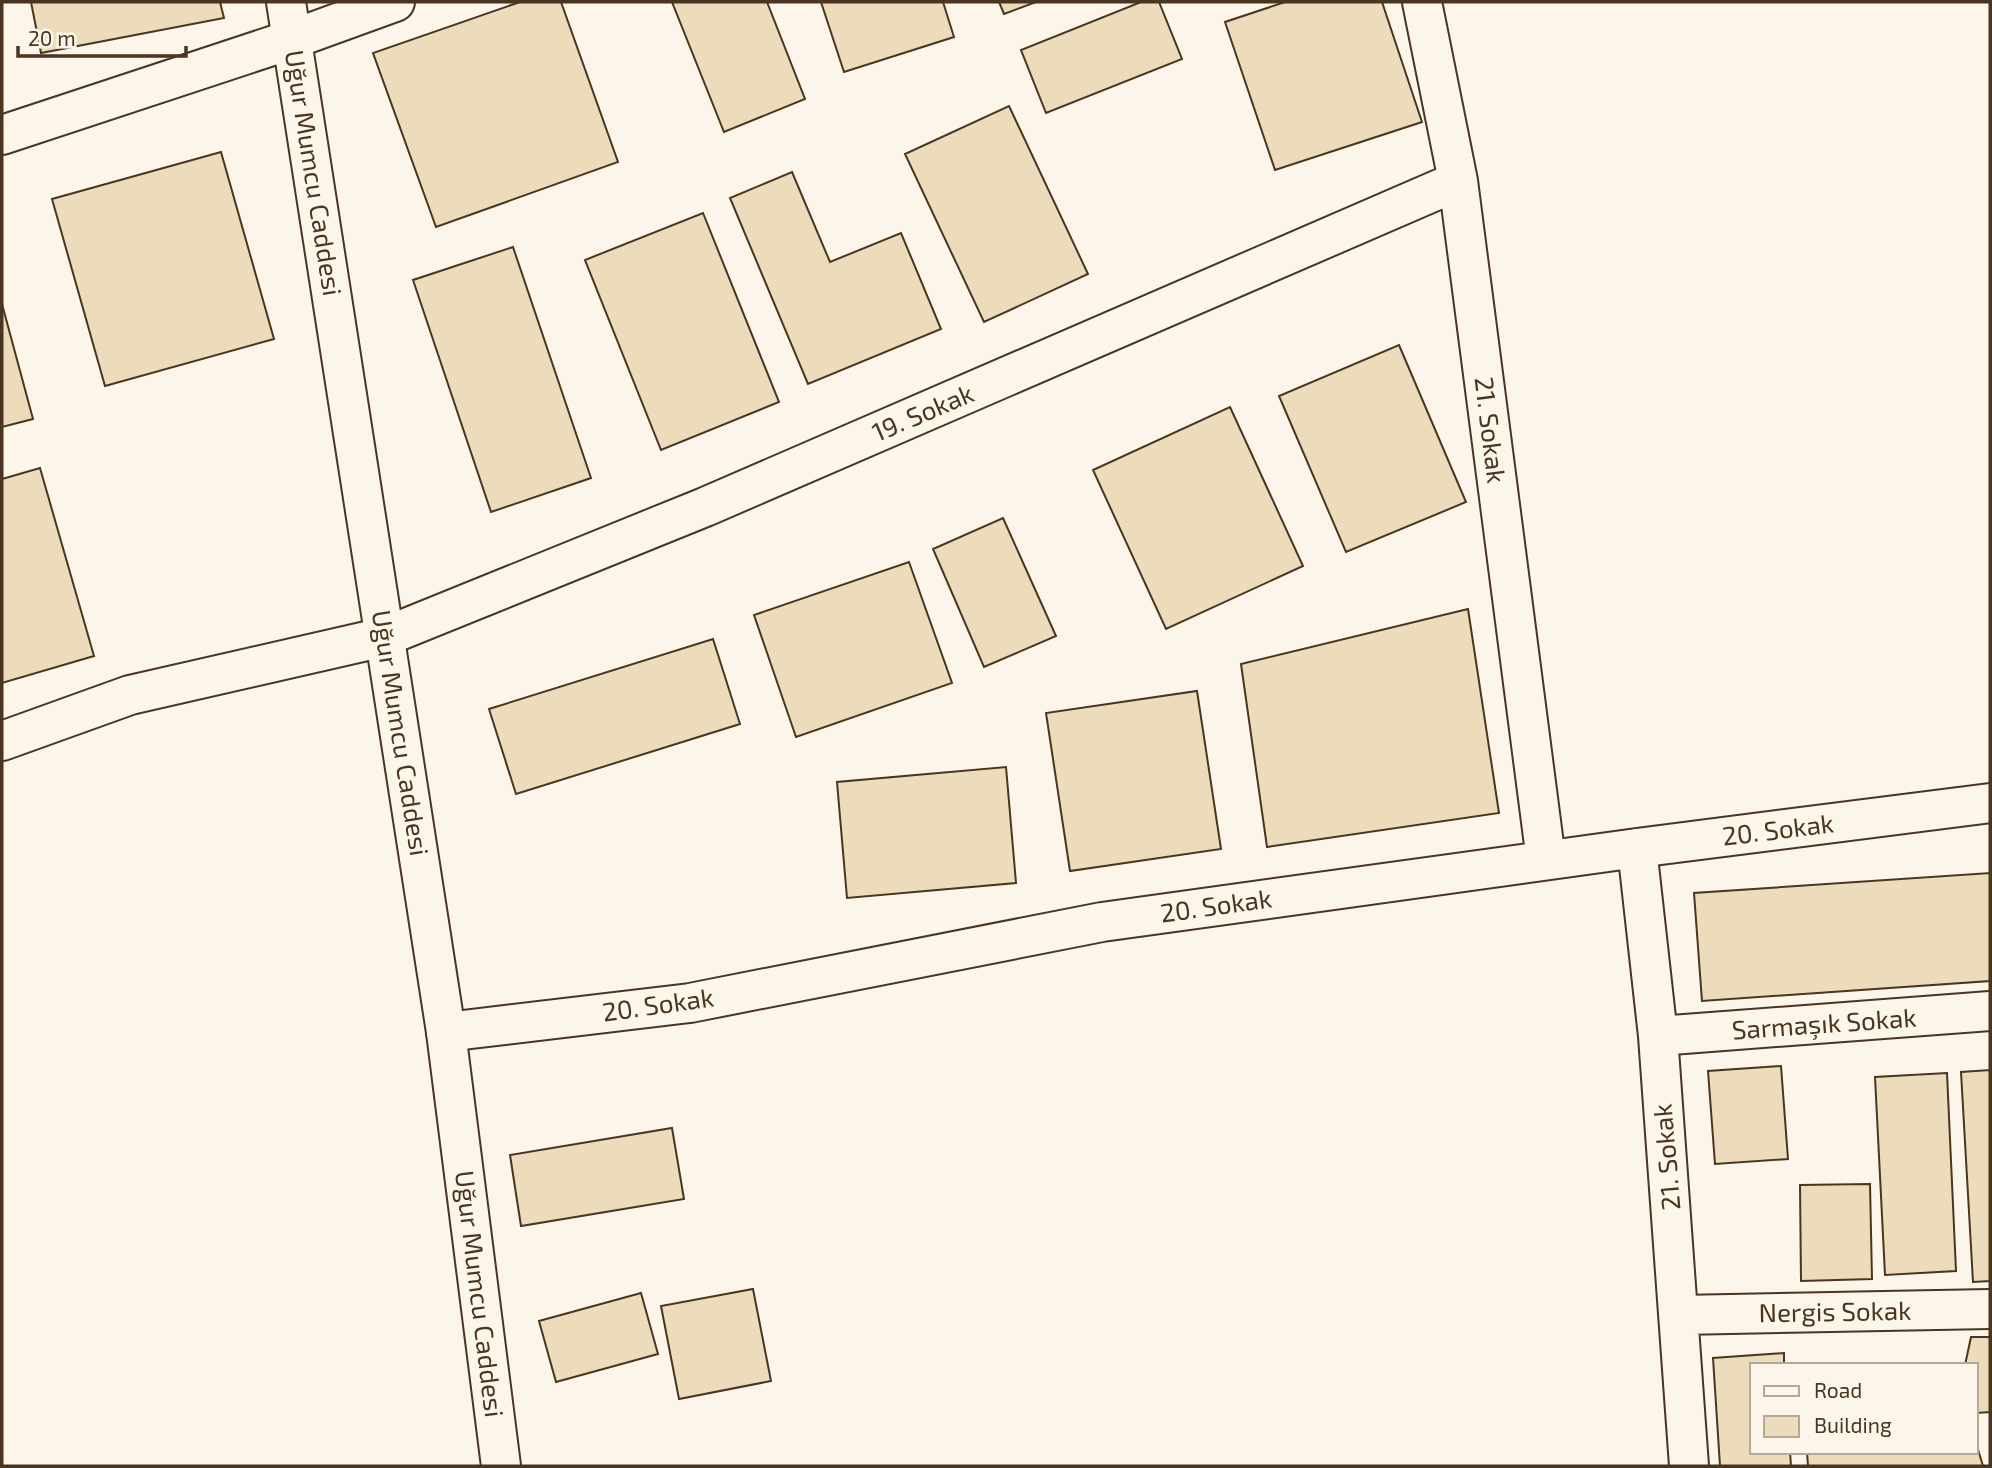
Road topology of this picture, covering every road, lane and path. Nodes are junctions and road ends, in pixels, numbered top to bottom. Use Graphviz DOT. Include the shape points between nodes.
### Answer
graph roads {
  1 [pos="286,2"];
  2 [pos="395,2"];
  3 [pos="1422,2"];
  4 [pos="293,39"];
  5 [pos="2,135"];
  6 [pos="1458,181"];
  7 [pos="384,637"];
  8 [pos="2,741"];
  9 [pos="1990,803"];
  10 [pos="1637,848"];
  11 [pos="1546,860"];
  12 [pos="1990,1011"];
  13 [pos="446,1032"];
  14 [pos="1658,1036"];
  15 [pos="1990,1309"];
  16 [pos="1680,1315"];
  17 [pos="501,1466"];
  18 [pos="1689,1466"];
  1 -- 4 [label="street, Uğur Mumcu Caddesi"];
  2 -- 4 [label="street"];
  3 -- 6 [label="street, 21. Sokak"];
  4 -- 5 [label="street"];
  4 -- 7 [label="street, Uğur Mumcu Caddesi"];
  6 -- 7 [label="street, 19. Sokak" via="705,508"];
  6 -- 11 [label="street, 21. Sokak"];
  7 -- 8 [label="street, 19. Sokak" via="130,695"];
  7 -- 13 [label="street, Uğur Mumcu Caddesi"];
  9 -- 10 [label="street, 20. Sokak"];
  10 -- 11 [label="street, 20. Sokak"];
  10 -- 14 [label="street, 21. Sokak"];
  11 -- 13 [label="street, 20. Sokak" via="1102,922 690,1003"];
  12 -- 14 [label="street, Sarmaşık Sokak"];
  13 -- 17 [label="street, Uğur Mumcu Caddesi"];
  14 -- 16 [label="street, 21. Sokak"];
  15 -- 16 [label="street, Nergis Sokak"];
  16 -- 18 [label="street, 21. Sokak"];
}
